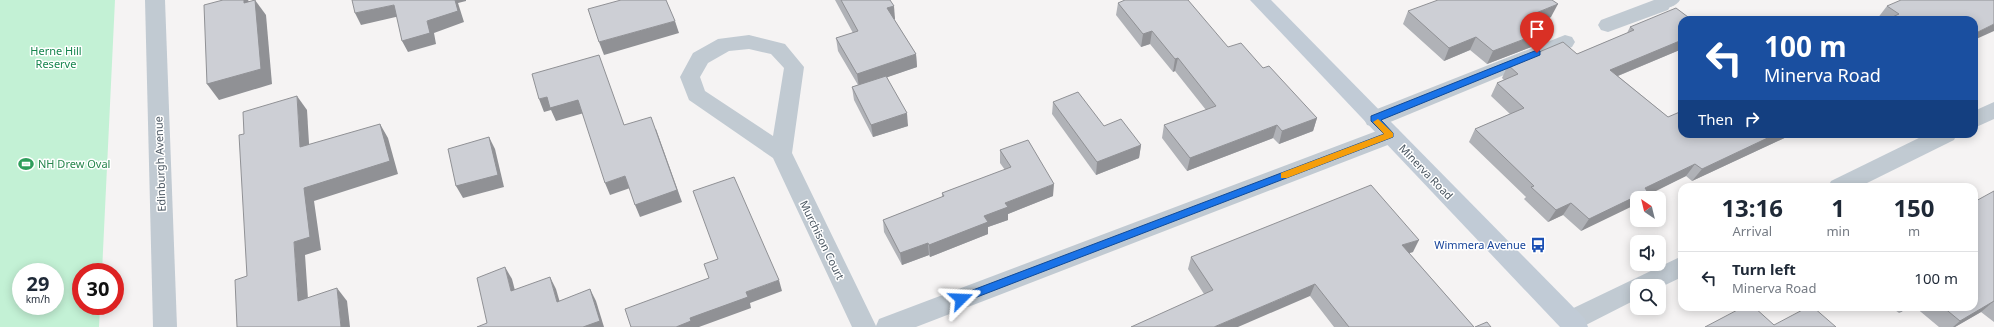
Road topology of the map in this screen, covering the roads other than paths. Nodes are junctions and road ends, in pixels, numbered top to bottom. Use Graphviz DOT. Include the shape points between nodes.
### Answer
graph roads {
  1 [pos="155,0"];
  2 [pos="1260,0"];
  3 [pos="1663,2"];
  4 [pos="1608,26"];
  5 [pos="1565,42"];
  6 [pos="1994,110"];
  7 [pos="1375,118"];
  8 [pos="1978,118"];
  9 [pos="1390,135"];
  10 [pos="1938,138"];
  11 [pos="781,153"];
  12 [pos="1848,183"];
  13 [pos="1678,268"];
  14 [pos="1655,279"];
  15 [pos="1630,292"];
  16 [pos="1573,324"];
  17 [pos="165,327"];
  18 [pos="864,327"];
  19 [pos="888,327"];
  1 -- 17 [label="street, Edinburgh Avenue"];
  2 -- 7 [label="street, Minerva Road"];
  3 -- 4 [label="street"];
  5 -- 7 [label="street"];
  6 -- 8 [label="street"];
  7 -- 9 [label="street, Minerva Road"];
  9 -- 16 [label="street, Minerva Road"];
  9 -- 19 [label="street"];
  10 -- 12 [label="street"];
  11 -- 11 [label="street" via="696,95 690,77 700,58 725,44 749,42 778,49 794,67"];
  11 -- 18 [label="street, Murchison Court"];
  13 -- 14 [label="street"];
  15 -- 16 [label="street"];
}
